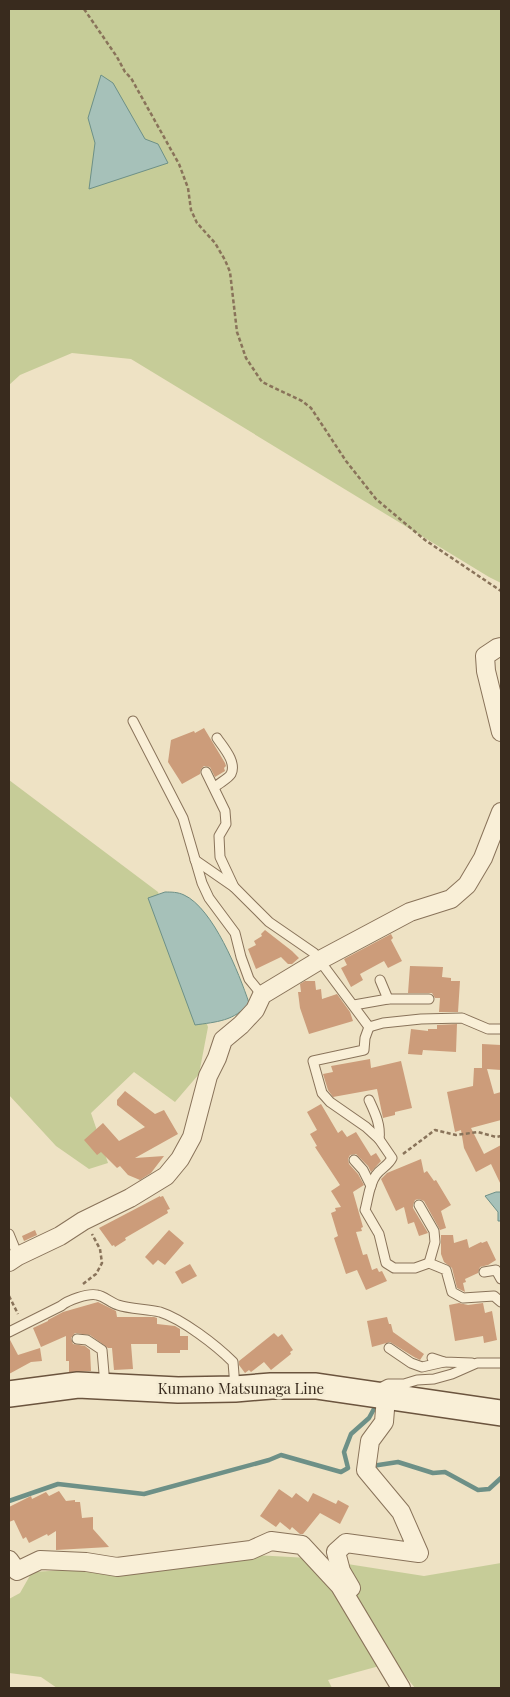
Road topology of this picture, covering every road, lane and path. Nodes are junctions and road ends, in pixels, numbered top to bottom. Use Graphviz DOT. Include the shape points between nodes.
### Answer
graph roads {
  1 [pos="84,9"];
  2 [pos="501,591"];
  3 [pos="501,647"];
  4 [pos="133,721"];
  5 [pos="501,732"];
  6 [pos="217,738"];
  7 [pos="206,772"];
  8 [pos="215,787"];
  9 [pos="501,812"];
  10 [pos="195,860"];
  11 [pos="234,887"];
  12 [pos="320,960"];
  13 [pos="380,980"];
  14 [pos="262,995"];
  15 [pos="388,999"];
  16 [pos="430,999"];
  17 [pos="354,1005"];
  18 [pos="370,1028"];
  19 [pos="501,1029"];
  20 [pos="369,1100"];
  21 [pos="501,1136"];
  22 [pos="379,1139"];
  23 [pos="354,1160"];
  24 [pos="389,1164"];
  25 [pos="371,1186"];
  26 [pos="419,1205"];
  27 [pos="83,1221"];
  28 [pos="9,1234"];
  29 [pos="13,1259"];
  30 [pos="429,1263"];
  31 [pos="484,1272"];
  32 [pos="501,1278"];
  33 [pos="9,1296"];
  34 [pos="68,1300"];
  35 [pos="501,1302"];
  36 [pos="23,1325"];
  37 [pos="9,1332"];
  38 [pos="77,1339"];
  39 [pos="389,1348"];
  40 [pos="432,1358"];
  41 [pos="444,1362"];
  42 [pos="501,1363"];
  43 [pos="477,1364"];
  44 [pos="105,1386"];
  45 [pos="235,1389"];
  46 [pos="9,1394"];
  47 [pos="379,1395"];
  48 [pos="501,1412"];
  49 [pos="9,1560"];
  50 [pos="350,1604"];
  51 [pos="401,1688"];
  1 -- 2 [label="path" via="131,78 179,164 197,223 225,260 230,272 237,332 246,358 262,382 311,408 376,499 425,540"];
  3 -- 5 [label="street" via="485,656"];
  4 -- 10 [label="lane" via="183,818"];
  6 -- 8 [label="lane" via="231,759 232,767 230,774"];
  7 -- 8 [label="lane"];
  8 -- 11 [label="lane" via="225,811 226,824 219,836 220,857"];
  9 -- 12 [label="street" via="483,858 467,885 451,899 410,912"];
  10 -- 11 [label="lane"];
  10 -- 14 [label="lane" via="209,898 235,933 249,979"];
  11 -- 12 [label="lane" via="269,922"];
  12 -- 14 [label="street"];
  12 -- 17 [label="lane"];
  13 -- 15 [label="lane"];
  14 -- 27 [label="street" via="241,1025 223,1040 208,1076 192,1137 180,1159 166,1176"];
  15 -- 16 [label="lane"];
  15 -- 17 [label="lane"];
  17 -- 18 [label="lane"];
  18 -- 19 [label="lane" via="382,1023 462,1018 488,1029"];
  18 -- 22 [label="lane" via="364,1050 313,1061 326,1098"];
  20 -- 22 [label="lane" via="380,1130"];
  21 -- 24 [label="path" via="478,1132 456,1135 435,1130"];
  22 -- 24 [label="lane" via="392,1158"];
  23 -- 25 [label="lane" via="364,1170"];
  24 -- 25 [label="lane" via="375,1175"];
  25 -- 30 [label="lane" via="365,1210 379,1234 386,1263 394,1268 415,1268"];
  26 -- 30 [label="lane" via="434,1231"];
  27 -- 29 [label="street"];
  27 -- 34 [label="path" via="100,1249 102,1263 96,1274"];
  28 -- 29 [label="lane"];
  30 -- 35 [label="lane" via="446,1270 452,1292 463,1298 494,1296"];
  31 -- 32 [label="lane" via="496,1270"];
  33 -- 36 [label="path"];
  34 -- 36 [label="lane"];
  34 -- 45 [label="lane" via="96,1294 119,1306 144,1308 175,1318 233,1362"];
  36 -- 37 [label="lane"];
  38 -- 44 [label="lane" via="87,1340 102,1350"];
  39 -- 41 [label="lane" via="422,1367"];
  40 -- 41 [label="lane"];
  41 -- 43 [label="lane"];
  42 -- 43 [label="lane"];
  43 -- 47 [label="lane" via="452,1374 388,1384"];
  44 -- 45 [label="main road, Kumano Matsunaga Line"];
  44 -- 46 [label="main road, Kumano Matsunaga Line" via="78,1385"];
  45 -- 47 [label="main road, Kumano Matsunaga Line" via="316,1386"];
  47 -- 48 [label="main road, Kumano Matsunaga Line"];
  47 -- 50 [label="street" via="384,1422 370,1441 366,1470 401,1512 419,1553 346,1543 336,1552 341,1571 351,1587"];
  49 -- 50 [label="street" via="17,1571 40,1560 117,1567 250,1550 271,1541 302,1545 340,1586"];
  50 -- 51 [label="street"];
}
